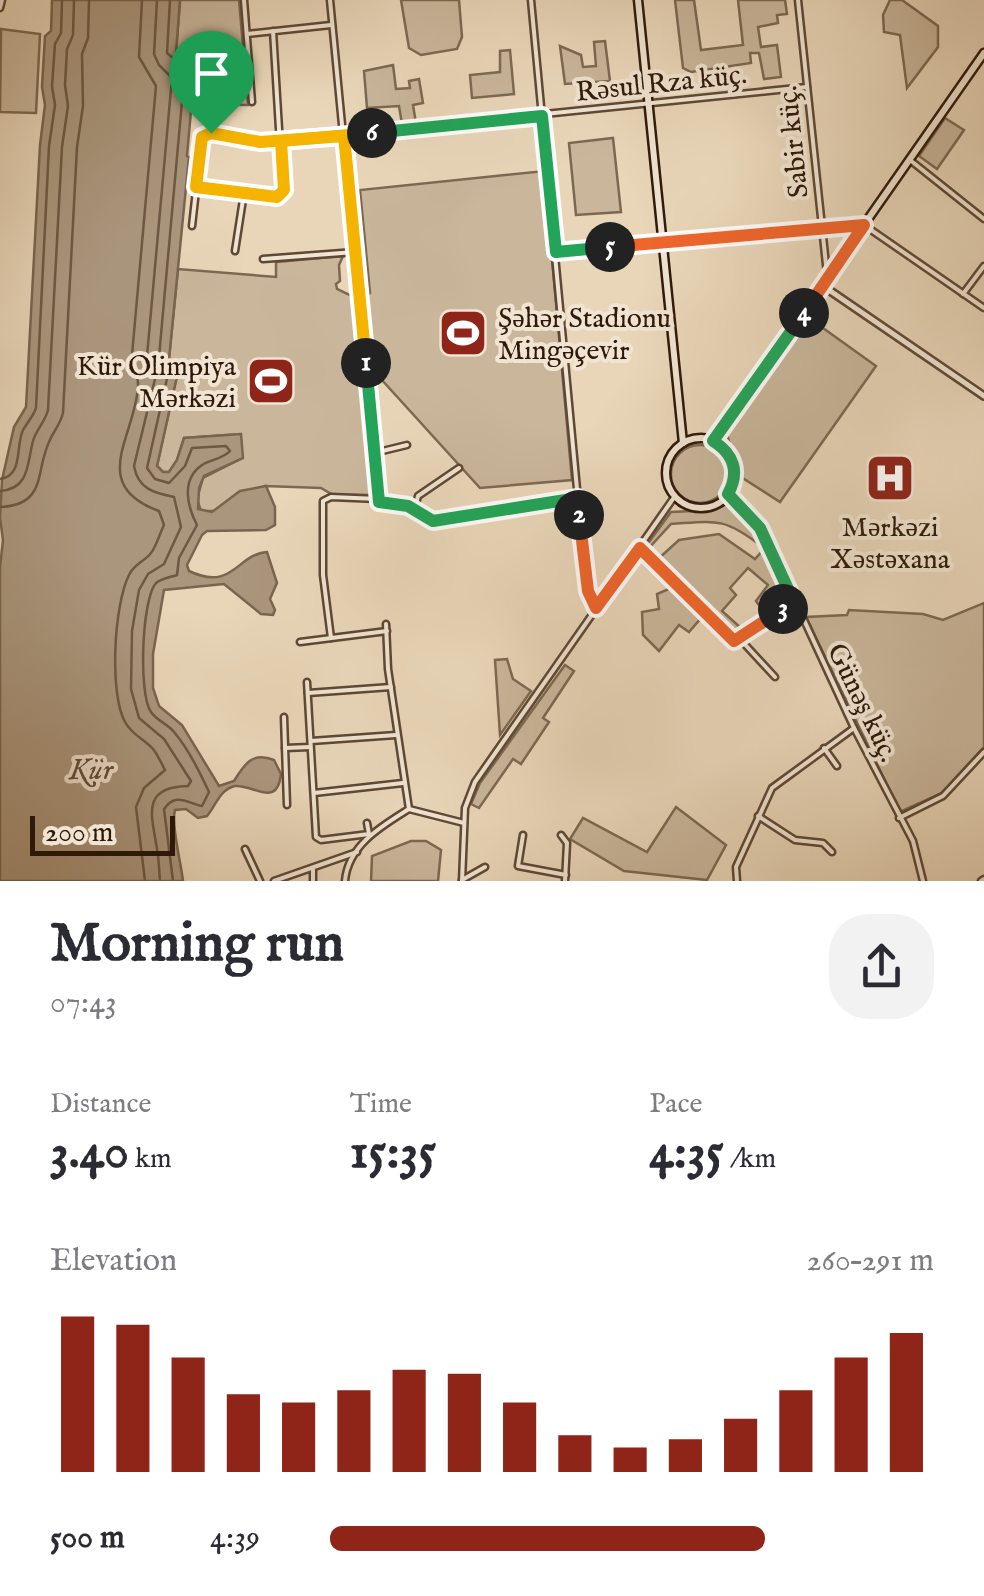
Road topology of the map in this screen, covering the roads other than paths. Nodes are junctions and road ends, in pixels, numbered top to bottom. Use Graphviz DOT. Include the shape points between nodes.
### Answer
graph roads {
  1 [pos="1,0"];
  2 [pos="244,0"];
  3 [pos="330,0"];
  4 [pos="531,0"];
  5 [pos="638,0"];
  6 [pos="798,0"];
  7 [pos="0,8"];
  8 [pos="332,25"];
  9 [pos="273,31"];
  10 [pos="246,34"];
  11 [pos="984,53"];
  12 [pos="807,87"];
  13 [pos="252,102"];
  14 [pos="648,104"];
  15 [pos="542,116"];
  16 [pos="344,136"];
  17 [pos="281,141"];
  18 [pos="910,160"];
  19 [pos="196,187"];
  20 [pos="244,192"];
  21 [pos="984,219"];
  22 [pos="864,225"];
  23 [pos="192,226"];
  24 [pos="822,228"];
  25 [pos="661,242"];
  26 [pos="234,251"];
  27 [pos="355,252"];
  28 [pos="556,252"];
  29 [pos="263,259"];
  30 [pos="984,266"];
  31 [pos="826,284"];
  32 [pos="963,294"];
  33 [pos="984,308"];
  34 [pos="984,396"];
  35 [pos="713,441"];
  36 [pos="683,444"];
  37 [pos="408,445"];
  38 [pos="374,452"];
  39 [pos="458,468"];
  40 [pos="728,494"];
  41 [pos="675,496"];
  42 [pos="578,498"];
  43 [pos="378,499"];
  44 [pos="415,508"];
  45 [pos="640,548"];
  46 [pos="794,602"];
  47 [pos="596,608"];
  48 [pos="331,638"];
  49 [pos="740,638"];
  50 [pos="300,642"];
  51 [pos="775,677"];
  52 [pos="308,682"];
  53 [pos="390,686"];
  54 [pos="308,693"];
  55 [pos="284,717"];
  56 [pos="854,728"];
  57 [pos="397,735"];
  58 [pos="311,744"];
  59 [pos="285,748"];
  60 [pos="824,748"];
  61 [pos="984,752"];
  62 [pos="837,766"];
  63 [pos="404,783"];
  64 [pos="314,793"];
  65 [pos="287,806"];
  66 [pos="408,809"];
  67 [pos="758,816"];
  68 [pos="898,818"];
  69 [pos="367,823"];
  70 [pos="464,823"];
  71 [pos="370,834"];
  72 [pos="561,835"];
  73 [pos="523,836"];
  74 [pos="245,850"];
  75 [pos="356,852"];
  76 [pos="832,852"];
  77 [pos="485,867"];
  78 [pos="313,868"];
  79 [pos="566,878"];
  80 [pos="462,880"];
  81 [pos="735,880"];
  82 [pos="260,881"];
  83 [pos="274,881"];
  84 [pos="313,881"];
  85 [pos="345,881"];
  86 [pos="924,881"];
  1 -- 7 [label="street"];
  2 -- 10 [label="street"];
  3 -- 8 [label="street"];
  4 -- 15 [label="street"];
  5 -- 14 [label="main road"];
  6 -- 12 [label="street, Sabir küç."];
  8 -- 9 [label="street"];
  8 -- 16 [label="street"];
  9 -- 10 [label="street"];
  9 -- 17 [label="street"];
  10 -- 13 [label="street"];
  11 -- 18 [label="main road"];
  12 -- 14 [label="street, Rəsul Rza küç."];
  12 -- 24 [label="street, Sabir küç."];
  14 -- 15 [label="street, Rəsul Rza küç."];
  14 -- 25 [label="main road"];
  15 -- 16 [label="street, Rəsul Rza küç."];
  15 -- 28 [label="street"];
  16 -- 17 [label="street, Rəsul Rza küç."];
  16 -- 27 [label="street"];
  17 -- 19 [label="street, Rəsul Rza küç." via="204,134"];
  17 -- 20 [label="street" via="283,194"];
  18 -- 21 [label="street"];
  18 -- 22 [label="main road"];
  19 -- 20 [label="street"];
  19 -- 23 [label="street"];
  20 -- 26 [label="street"];
  22 -- 24 [label="street"];
  22 -- 31 [label="main road"];
  22 -- 32 [label="street"];
  24 -- 25 [label="street"];
  24 -- 31 [label="street, Sabir küç."];
  25 -- 28 [label="street"];
  25 -- 36 [label="main road"];
  27 -- 29 [label="street"];
  27 -- 38 [label="street"];
  28 -- 42 [label="street"];
  30 -- 32 [label="street"];
  31 -- 34 [label="street"];
  31 -- 35 [label="main road"];
  32 -- 33 [label="street"];
  35 -- 36 [label="main road"];
  35 -- 40 [label="main road" via="733,461"];
  36 -- 41 [label="main road" via="667,464"];
  37 -- 38 [label="street"];
  38 -- 43 [label="street"];
  39 -- 44 [label="street" via="418,496"];
  40 -- 41 [label="main road" via="706,508"];
  40 -- 46 [label="street, Günəş küç." via="760,528"];
  41 -- 45 [label="street"];
  42 -- 44 [label="street" via="433,521"];
  42 -- 47 [label="street" via="588,591"];
  43 -- 44 [label="street"];
  43 -- 48 [label="street" via="323,501"];
  45 -- 47 [label="street"];
  45 -- 49 [label="street" via="734,641"];
  46 -- 49 [label="street"];
  46 -- 56 [label="street, Günəş küç."];
  47 -- 70 [label="street" via="479,775"];
  48 -- 50 [label="street"];
  48 -- 53 [label="street" via="387,628"];
  49 -- 51 [label="street"];
  52 -- 54 [label="street"];
  53 -- 54 [label="street"];
  53 -- 57 [label="street"];
  54 -- 58 [label="street"];
  55 -- 59 [label="street"];
  56 -- 60 [label="street"];
  56 -- 68 [label="street, Günəş küç."];
  57 -- 58 [label="street"];
  57 -- 63 [label="street"];
  58 -- 59 [label="street"];
  58 -- 64 [label="street"];
  59 -- 65 [label="street"];
  60 -- 62 [label="street"];
  60 -- 67 [label="street" via="772,788"];
  61 -- 68 [label="street" via="943,796"];
  63 -- 64 [label="street"];
  63 -- 66 [label="street"];
  64 -- 71 [label="street" via="317,840"];
  66 -- 70 [label="street"];
  66 -- 71 [label="street"];
  67 -- 76 [label="street"];
  67 -- 81 [label="street"];
  68 -- 86 [label="street, Günəş küç." via="915,846"];
  69 -- 71 [label="street"];
  70 -- 80 [label="street"];
  71 -- 75 [label="street"];
  72 -- 79 [label="street" via="568,843"];
  73 -- 79 [label="street" via="518,866"];
  74 -- 82 [label="street"];
  75 -- 78 [label="street"];
  75 -- 85 [label="street"];
  77 -- 80 [label="street"];
  78 -- 83 [label="street"];
  78 -- 84 [label="street"];
}
